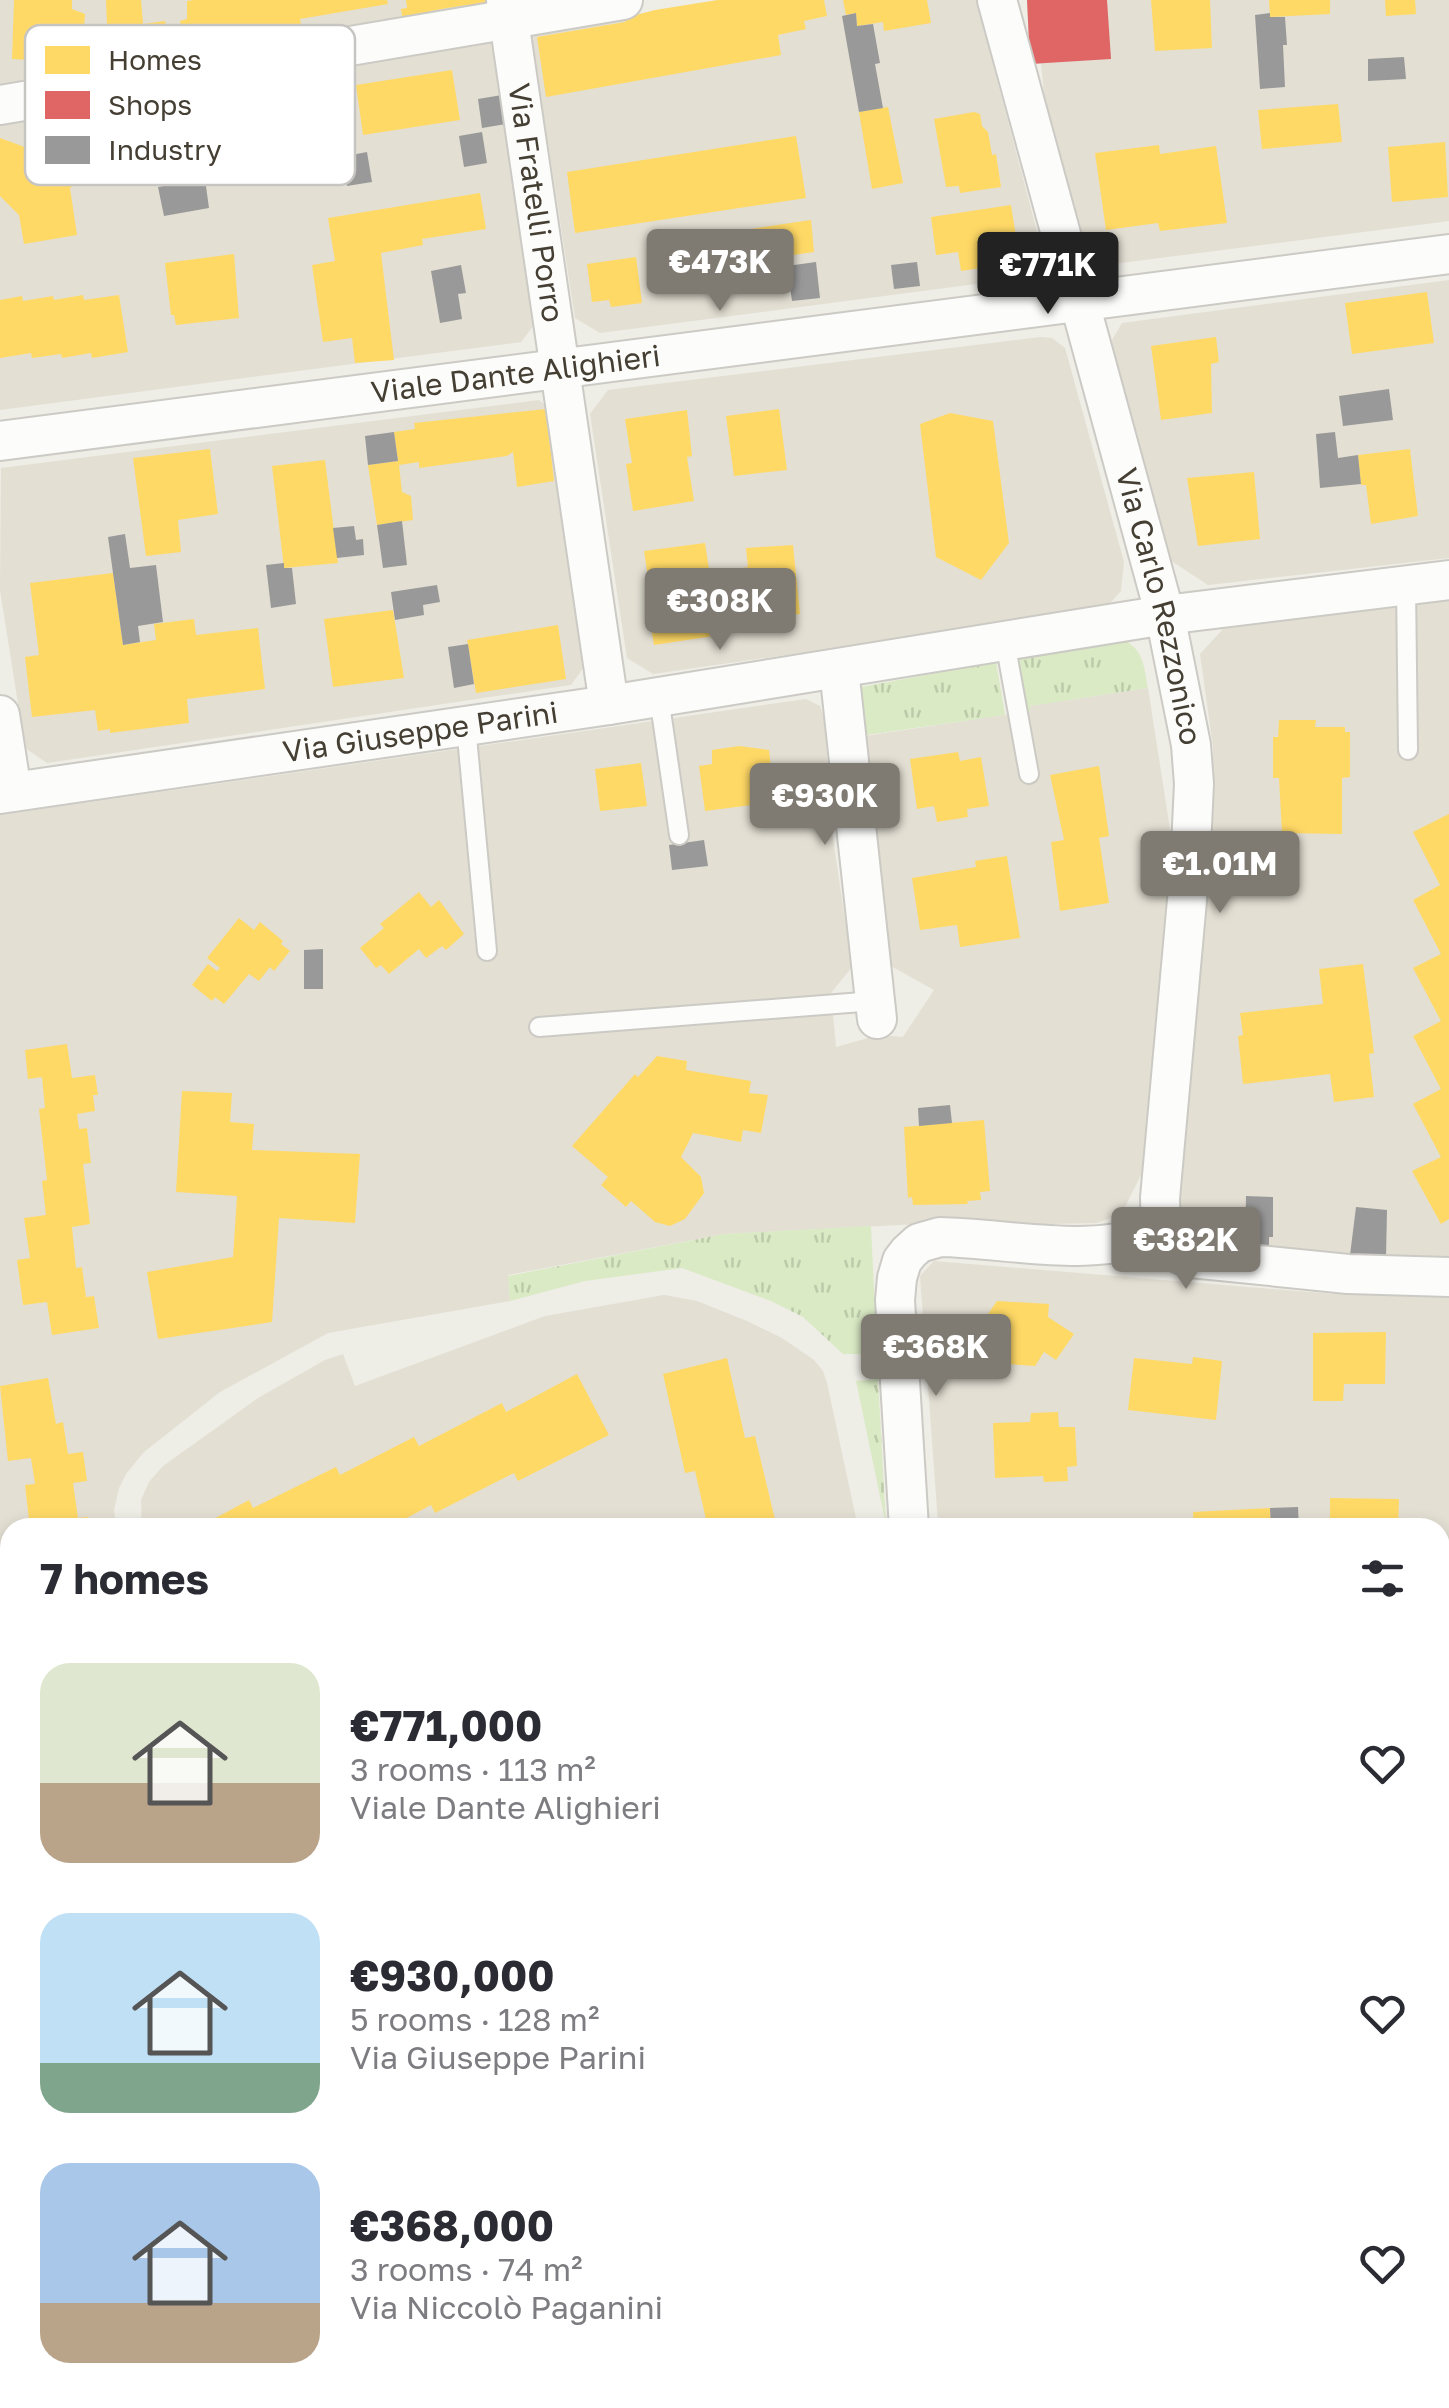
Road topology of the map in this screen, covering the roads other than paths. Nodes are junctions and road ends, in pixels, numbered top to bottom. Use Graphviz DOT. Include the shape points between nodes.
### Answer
graph roads {
  1 [pos="623,0"];
  2 [pos="997,0"];
  3 [pos="507,9"];
  4 [pos="355,38"];
  5 [pos="25,100"];
  6 [pos="0,105"];
  7 [pos="1449,254"];
  8 [pos="1079,302"];
  9 [pos="561,369"];
  10 [pos="0,440"];
  11 [pos="1449,580"];
  12 [pos="1406,585"];
  13 [pos="1165,615"];
  14 [pos="1005,642"];
  15 [pos="840,669"];
  16 [pos="659,697"];
  17 [pos="610,705"];
  18 [pos="0,715"];
  19 [pos="466,726"];
  20 [pos="1408,750"];
  21 [pos="1029,774"];
  22 [pos="6,793"];
  23 [pos="679,835"];
  24 [pos="487,951"];
  25 [pos="876,1010"];
  26 [pos="539,1026"];
  27 [pos="1161,1229"];
  28 [pos="1449,1277"];
  29 [pos="908,1518"];
  1 -- 3 [label="street"];
  2 -- 8 [label="street, Via Carlo Rezzonico"];
  3 -- 4 [label="street"];
  3 -- 9 [label="street, Via Fratelli Porro"];
  5 -- 6 [label="street"];
  7 -- 8 [label="street, Viale Dante Alighieri"];
  8 -- 9 [label="street, Viale Dante Alighieri"];
  8 -- 13 [label="street, Via Carlo Rezzonico"];
  9 -- 10 [label="street, Viale Dante Alighieri"];
  9 -- 17 [label="street, Via Fratelli Porro"];
  11 -- 12 [label="street, Via Giuseppe Parini"];
  12 -- 13 [label="street, Via Giuseppe Parini"];
  12 -- 20 [label="lane"];
  13 -- 14 [label="street, Via Giuseppe Parini"];
  13 -- 27 [label="street, Via Carlo Rezzonico" via="1191,745 1194,798"];
  14 -- 15 [label="street, Via Giuseppe Parini"];
  14 -- 21 [label="lane"];
  15 -- 16 [label="street, Via Giuseppe Parini"];
  15 -- 25 [label="street"];
  16 -- 17 [label="street, Via Giuseppe Parini"];
  16 -- 23 [label="lane"];
  17 -- 19 [label="street, Via Giuseppe Parini"];
  18 -- 22 [label="street"];
  19 -- 22 [label="street, Via Giuseppe Parini"];
  19 -- 24 [label="lane"];
  25 -- 26 [label="lane"];
  27 -- 28 [label="street" via="1179,1255 1191,1258"];
  27 -- 29 [label="street" via="1098,1245 940,1238 909,1252 896,1300"];
}
